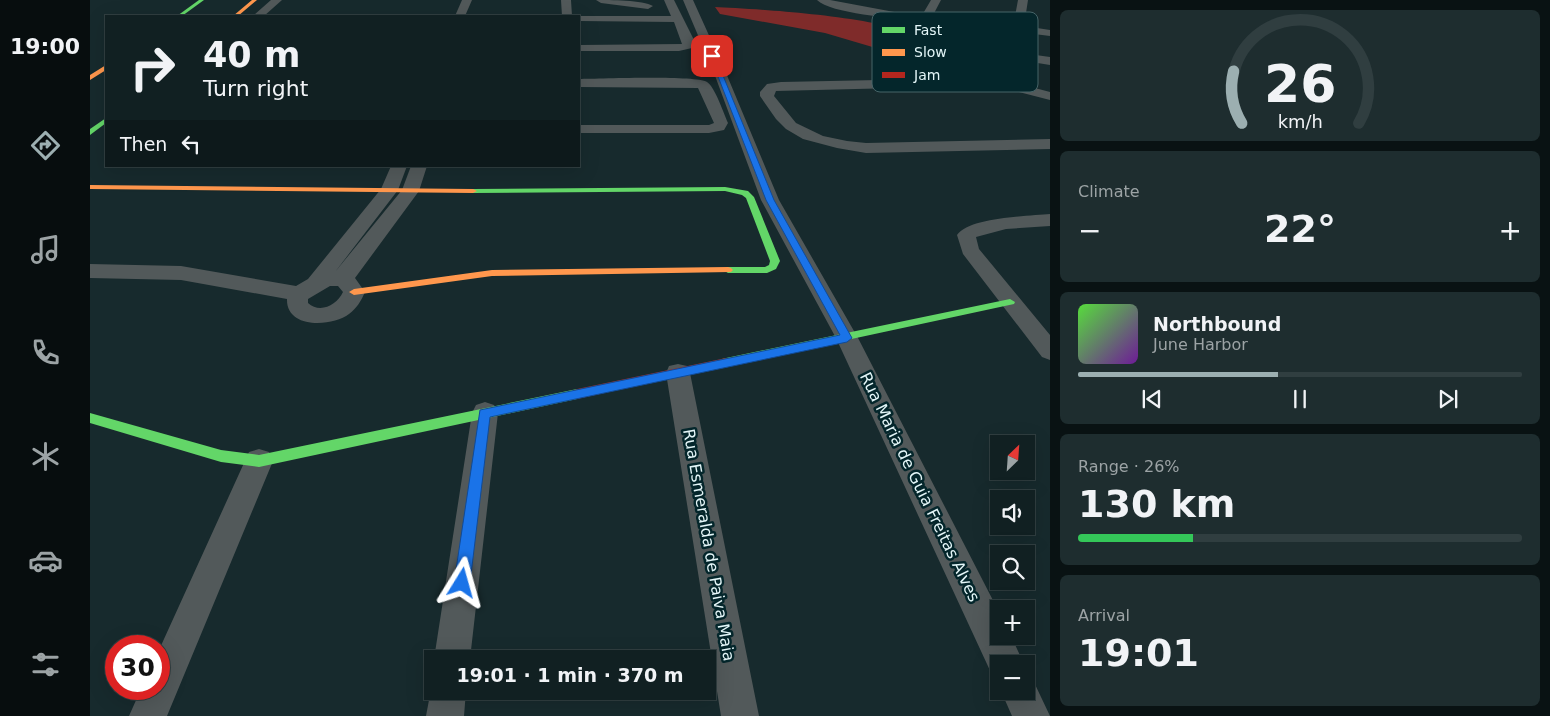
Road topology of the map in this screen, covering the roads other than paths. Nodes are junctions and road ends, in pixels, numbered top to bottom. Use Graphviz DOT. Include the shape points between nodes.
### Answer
graph roads {
  1 [pos="202,0"];
  2 [pos="255,0"];
  3 [pos="277,0"];
  4 [pos="467,0"];
  5 [pos="566,0"];
  6 [pos="600,0"];
  7 [pos="688,0"];
  8 [pos="809,0"];
  9 [pos="822,0"];
  10 [pos="936,0"];
  11 [pos="845,3"];
  12 [pos="667,6"];
  13 [pos="884,12"];
  14 [pos="929,12"];
  15 [pos="180,15"];
  16 [pos="236,15"];
  17 [pos="259,15"];
  18 [pos="460,15"];
  19 [pos="567,15"];
  20 [pos="872,16"];
  21 [pos="580,18"];
  22 [pos="580,48"];
  23 [pos="105,67"];
  24 [pos="90,78"];
  25 [pos="580,83"];
  26 [pos="872,84"];
  27 [pos="1034,92"];
  28 [pos="1050,96"];
  29 [pos="105,121"];
  30 [pos="580,129"];
  31 [pos="90,133"];
  32 [pos="1050,144"];
  33 [pos="399,167"];
  34 [pos="419,167"];
  35 [pos="90,187"];
  36 [pos="389,190"];
  37 [pos="410,191"];
  38 [pos="1050,220"];
  39 [pos="90,271"];
  40 [pos="348,286"];
  41 [pos="308,288"];
  42 [pos="1010,302"];
  43 [pos="847,338"];
  44 [pos="1050,351"];
  45 [pos="678,373"];
  46 [pos="485,413"];
  47 [pos="90,418"];
  48 [pos="259,461"];
  49 [pos="453,650"];
  50 [pos="1002,655"];
  51 [pos="447,700"];
  52 [pos="1024,700"];
  53 [pos="148,716"];
  54 [pos="445,716"];
  55 [pos="740,716"];
  56 [pos="1032,716"];
  1 -- 15 [label="main road"];
  2 -- 16 [label="main road"];
  3 -- 17 [label="street"];
  4 -- 18 [label="street"];
  5 -- 19 [label="street"];
  6 -- 12 [label="street"];
  7 -- 43 [label="street, Rua Maria de Guia Freitas Alves" via="770,200"];
  8 -- 20 [label="street" via="845,12"];
  9 -- 11 [label="street"];
  10 -- 14 [label="street"];
  11 -- 13 [label="street"];
  12 -- 21 [label="street"];
  12 -- 22 [label="street" via="688,40 686,47"];
  23 -- 24 [label="main road"];
  25 -- 30 [label="street" via="702,85 721,123 719,127 709,129"];
  26 -- 32 [label="street" via="781,86 772,87 767,92 790,126 847,146"];
  27 -- 28 [label="street"];
  29 -- 31 [label="main road"];
  33 -- 36 [label="street"];
  34 -- 37 [label="street"];
  35 -- 36 [label="main road"];
  36 -- 37 [label="main road"];
  36 -- 41 [label="street"];
  37 -- 40 [label="street"];
  37 -- 40 [label="main road" via="736,190 750,197 774,261 773,267 767,270 492,273"];
  38 -- 42 [label="street" via="983,228 966,235 970,250"];
  39 -- 41 [label="street" via="181,273"];
  40 -- 41 [label="street" via="334,279"];
  40 -- 41 [label="street" via="348,304 324,315 307,314 298,305"];
  42 -- 43 [label="main road"];
  42 -- 44 [label="street"];
  43 -- 45 [label="main road"];
  43 -- 50 [label="street, Rua Maria de Guia Freitas Alves"];
  45 -- 46 [label="main road"];
  45 -- 55 [label="street, Rua Esmeralda de Paiva Maia"];
  46 -- 48 [label="main road"];
  46 -- 49 [label="street"];
  47 -- 48 [label="main road" via="222,456"];
  48 -- 53 [label="street"];
  51 -- 54 [label="street"];
  52 -- 56 [label="street"];
}
